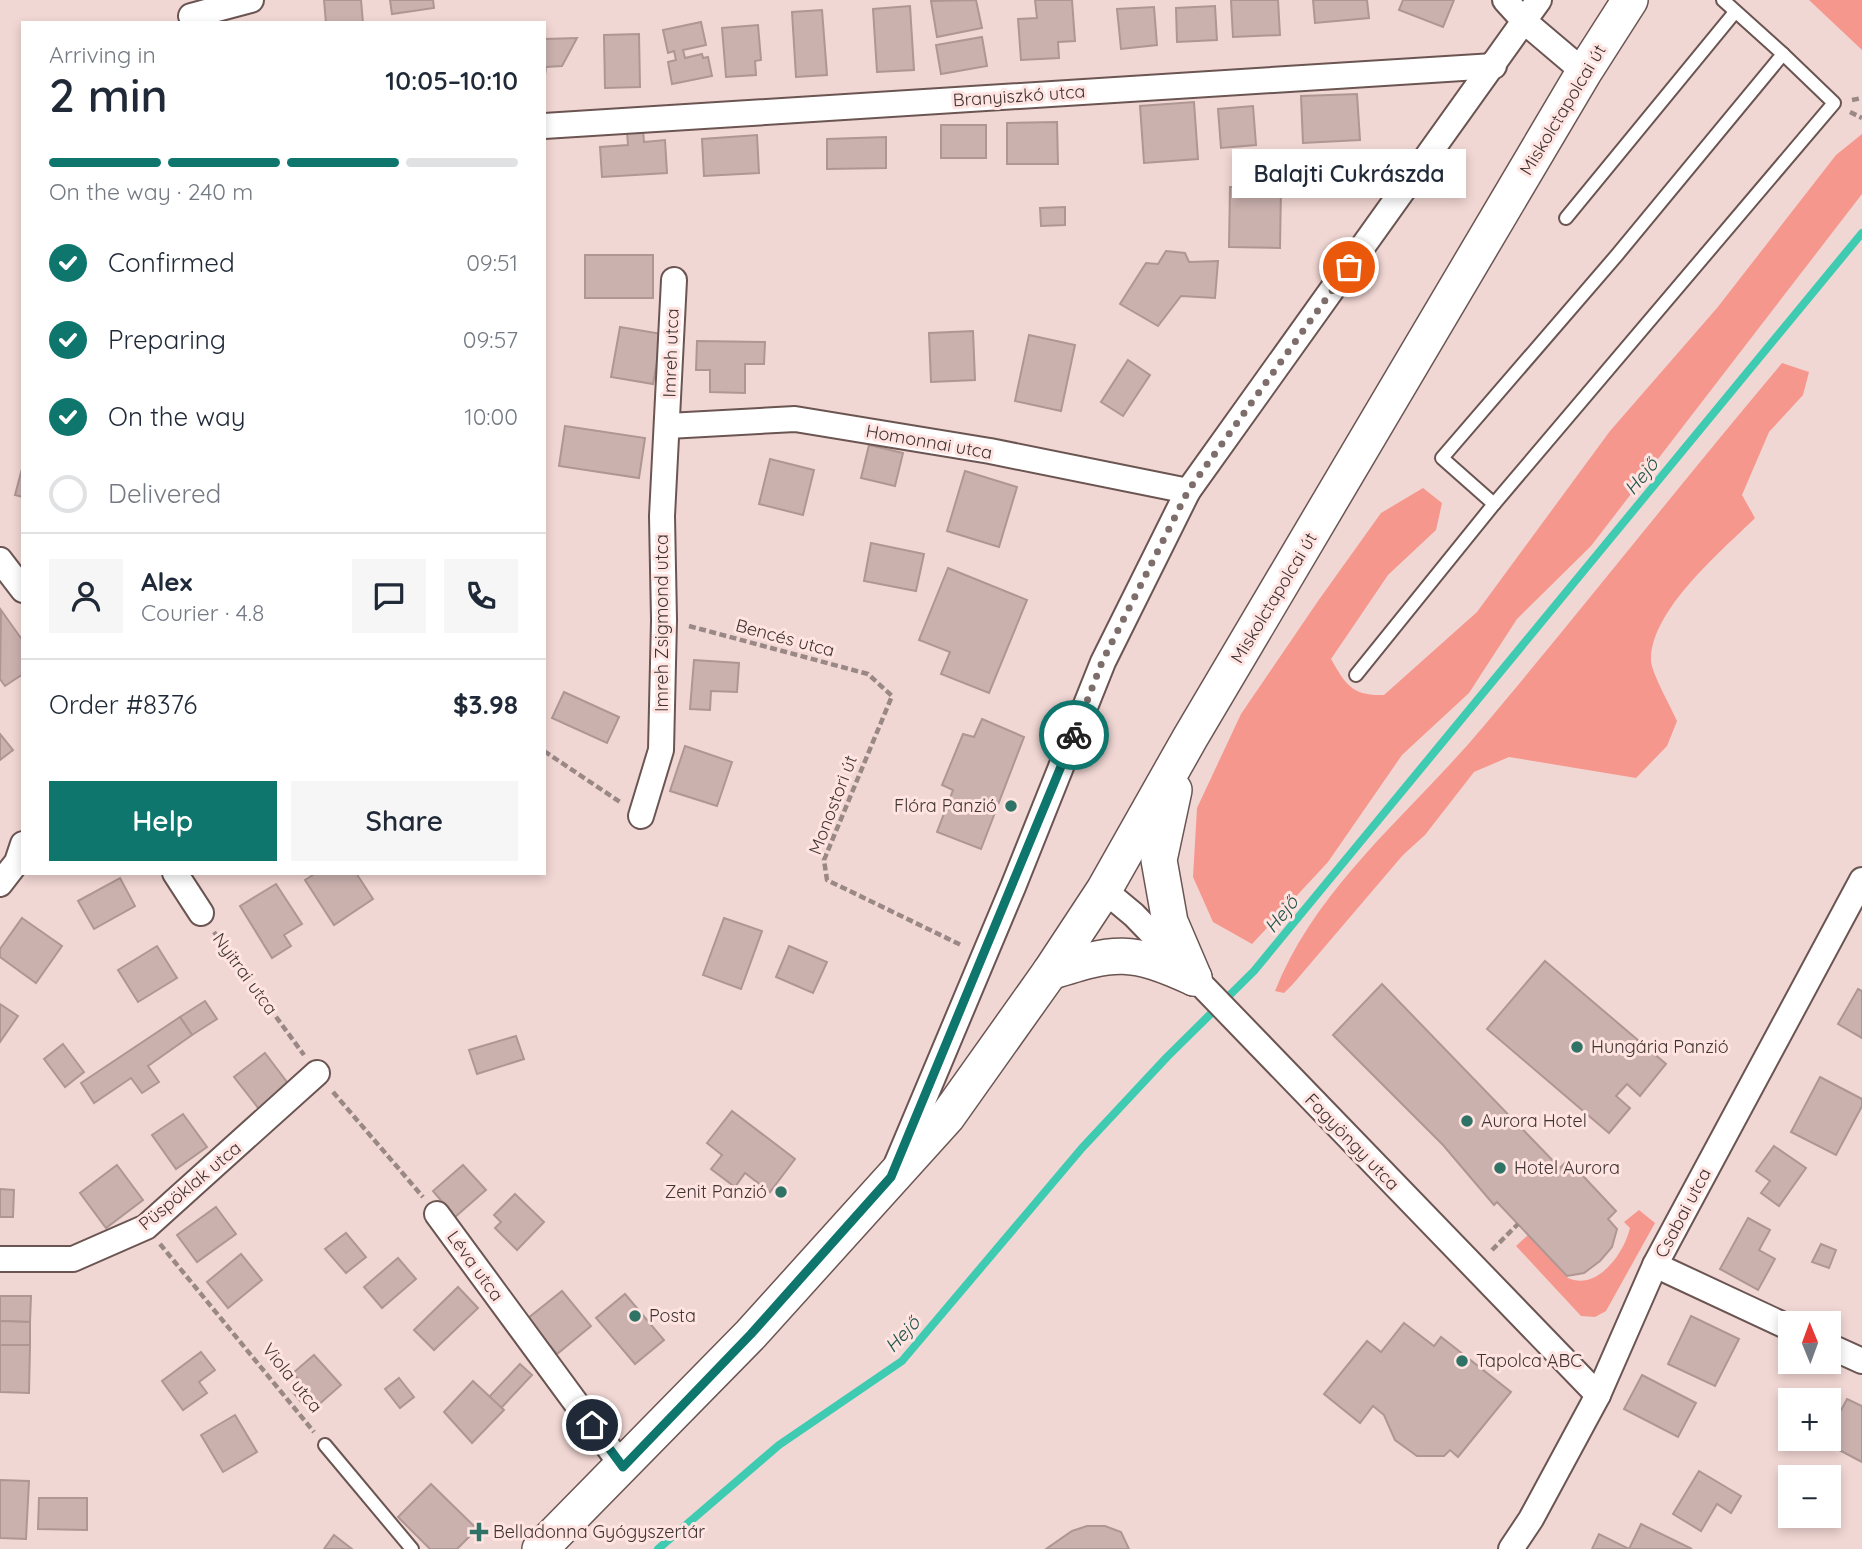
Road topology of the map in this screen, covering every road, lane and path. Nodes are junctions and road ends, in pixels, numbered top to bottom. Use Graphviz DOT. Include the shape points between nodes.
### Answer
graph roads {
  1 [pos="251,0"];
  2 [pos="1505,0"];
  3 [pos="1539,0"];
  4 [pos="1630,0"];
  5 [pos="1723,0"];
  6 [pos="1735,12"];
  7 [pos="189,13"];
  8 [pos="1525,22"];
  9 [pos="1783,54"];
  10 [pos="1494,66"];
  11 [pos="1584,72"];
  12 [pos="546,126"];
  13 [pos="1566,218"];
  14 [pos="674,280"];
  15 [pos="668,426"];
  16 [pos="1188,491"];
  17 [pos="1494,504"];
  18 [pos="0,560"];
  19 [pos="21,587"];
  20 [pos="664,620"];
  21 [pos="1356,675"];
  22 [pos="892,696"];
  23 [pos="1191,738"];
  24 [pos="546,752"];
  25 [pos="641,816"];
  26 [pos="21,850"];
  27 [pos="176,875"];
  28 [pos="1862,880"];
  29 [pos="0,884"];
  30 [pos="1104,890"];
  31 [pos="201,913"];
  32 [pos="984,956"];
  33 [pos="1050,972"];
  34 [pos="1194,978"];
  35 [pos="317,1073"];
  36 [pos="891,1177"];
  37 [pos="437,1214"];
  38 [pos="1518,1224"];
  39 [pos="146,1227"];
  40 [pos="0,1259"];
  41 [pos="1655,1265"];
  42 [pos="1474,1268"];
  43 [pos="1778,1322"];
  44 [pos="1841,1351"];
  45 [pos="1862,1361"];
  46 [pos="1598,1395"];
  47 [pos="325,1445"];
  48 [pos="623,1467"];
  49 [pos="412,1549"];
  50 [pos="540,1549"];
  51 [pos="1511,1549"];
  1 -- 7 [label="street"];
  2 -- 8 [label="street"];
  3 -- 8 [label="street, Miskolctapolcai út"];
  4 -- 11 [label="street, Miskolctapolcai út"];
  5 -- 6 [label="lane"];
  6 -- 9 [label="lane"];
  6 -- 13 [label="lane"];
  8 -- 10 [label="street, Miskolctapolcai út"];
  8 -- 11 [label="street"];
  9 -- 17 [label="lane" via="1834,103"];
  9 -- 17 [label="lane" via="1441,458"];
  10 -- 12 [label="street, Branyiszkó utca"];
  10 -- 16 [label="street, Miskolctapolcai út"];
  11 -- 23 [label="street, Miskolctapolcai út"];
  14 -- 15 [label="street, Imreh utca"];
  15 -- 16 [label="street, Homonnai utca" via="795,419"];
  15 -- 20 [label="street, Imreh Zsigmond utca" via="662,516"];
  16 -- 32 [label="street, Miskolctapolcai út" via="1102,662"];
  17 -- 21 [label="lane"];
  18 -- 19 [label="street"];
  20 -- 22 [label="path, Bencés utca" via="868,674"];
  20 -- 25 [label="street, Imreh Zsigmond utca" via="661,750"];
  22 -- 32 [label="path, Monostori út" via="824,860 827,880"];
  23 -- 30 [label="street, Miskolctapolcai út"];
  23 -- 34 [label="street" via="1159,860 1170,922"];
  24 -- 25 [label="path"];
  26 -- 29 [label="street"];
  27 -- 31 [label="street"];
  28 -- 41 [label="street, Csabai utca"];
  30 -- 33 [label="street, Miskolctapolcai út"];
  30 -- 34 [label="street, Fagyöngy utca"];
  31 -- 35 [label="path, Nyitrai utca"];
  32 -- 36 [label="street, Miskolctapolcai út"];
  33 -- 34 [label="street" via="1103,955 1150,958"];
  33 -- 36 [label="street, Miskolctapolcai út" via="947,1117"];
  34 -- 42 [label="street, Fagyöngy utca"];
  35 -- 37 [label="path, Léva utca"];
  35 -- 39 [label="street, Püspöklak utca"];
  36 -- 48 [label="street, Miskolctapolcai út" via="751,1334"];
  37 -- 48 [label="street, Léva utca"];
  38 -- 42 [label="path"];
  39 -- 40 [label="street, Püspöklak utca" via="73,1259"];
  39 -- 47 [label="path, Viola utca"];
  41 -- 43 [label="street"];
  41 -- 46 [label="street, Csabai utca"];
  42 -- 46 [label="street, Fagyöngy utca"];
  44 -- 45 [label="street"];
  46 -- 51 [label="street, Csabai utca"];
  47 -- 49 [label="lane"];
  48 -- 50 [label="street, Miskolctapolcai út"];
}
